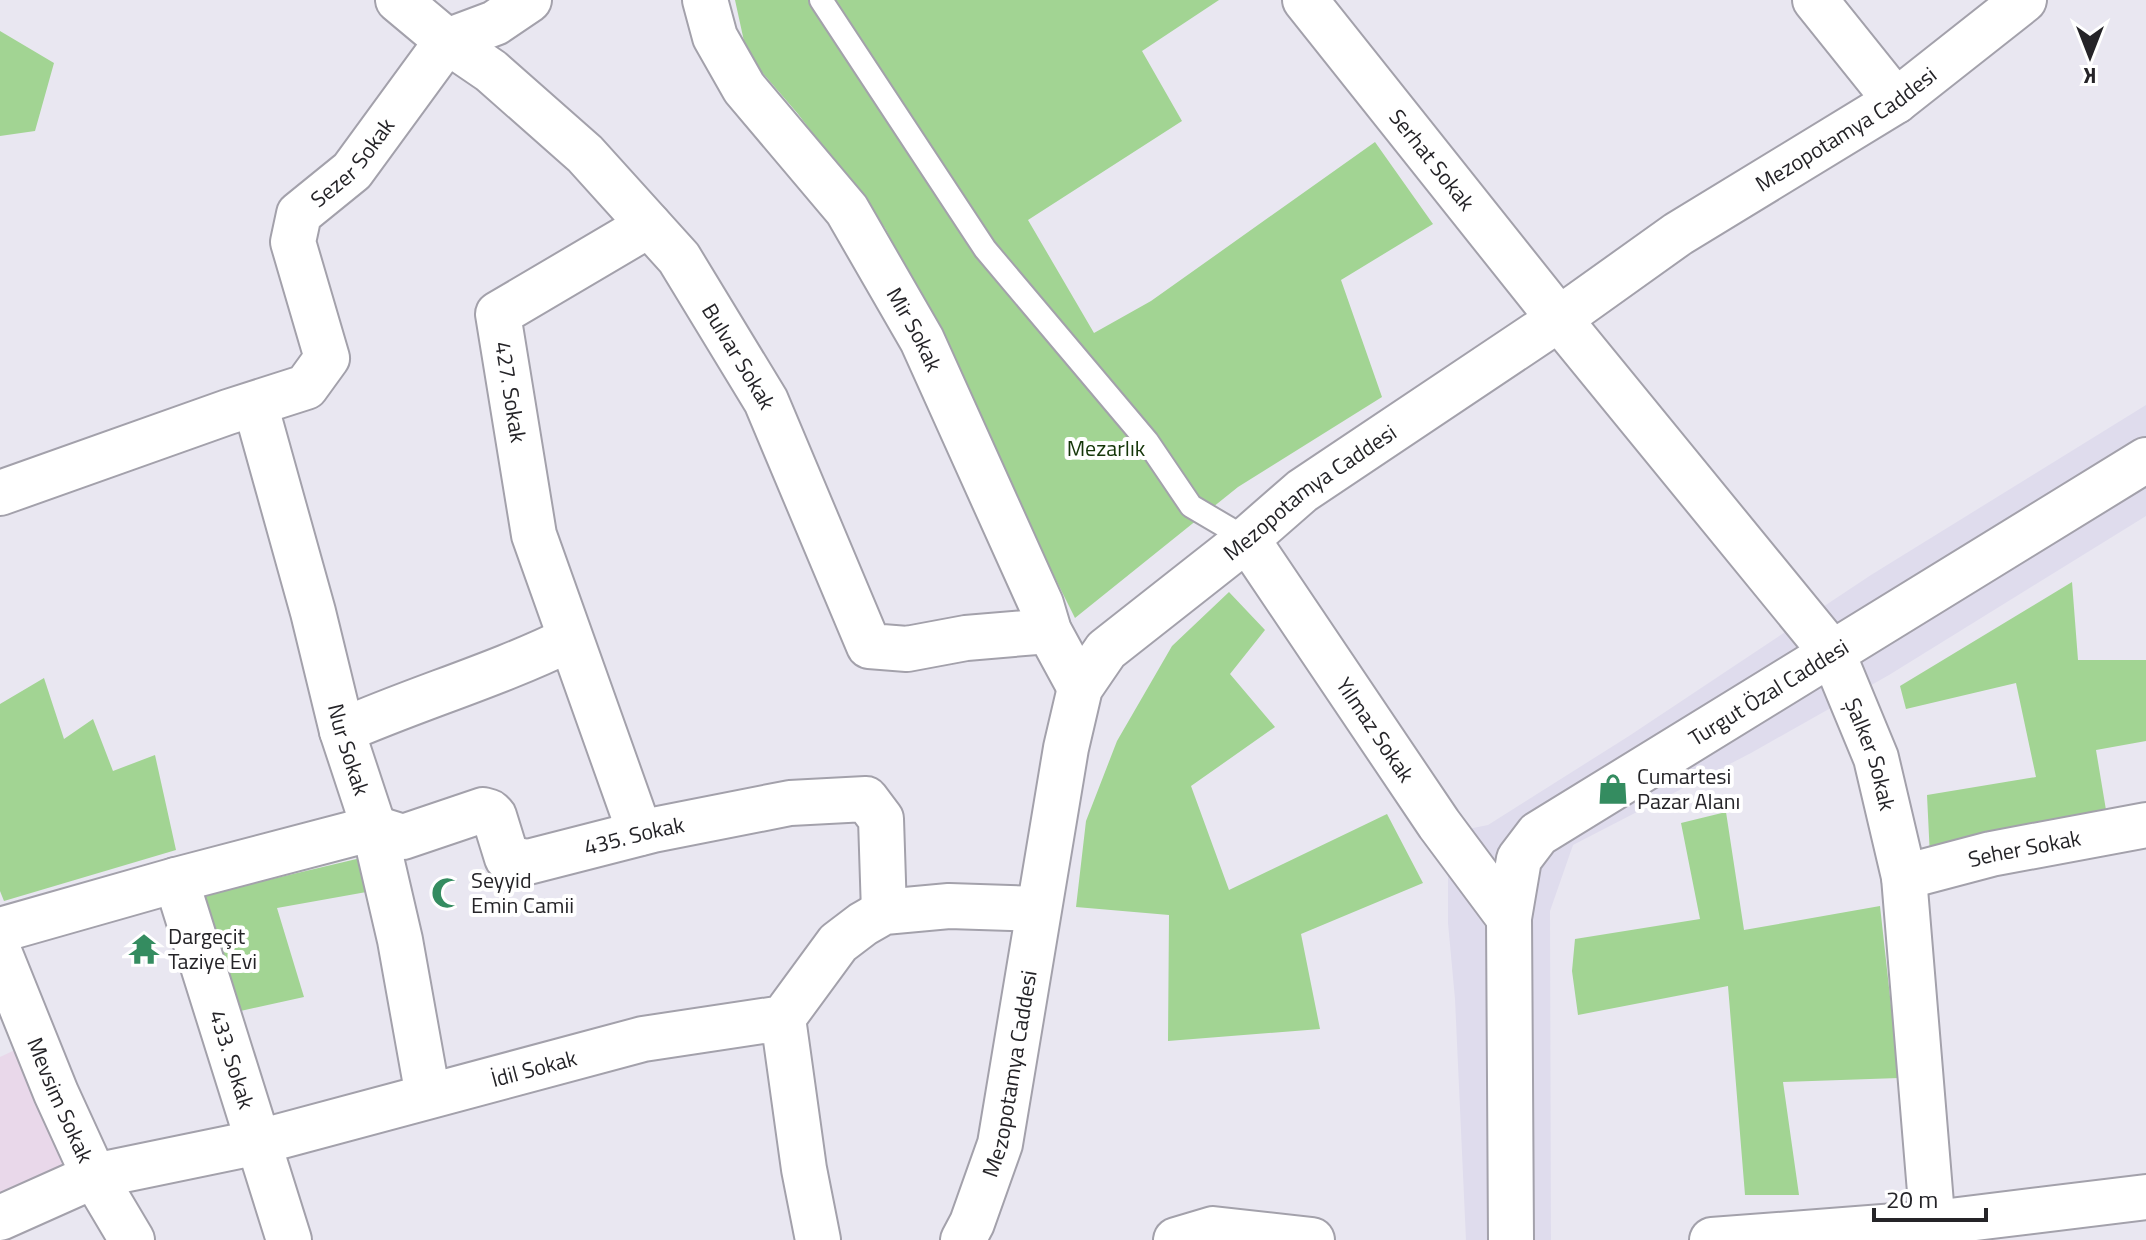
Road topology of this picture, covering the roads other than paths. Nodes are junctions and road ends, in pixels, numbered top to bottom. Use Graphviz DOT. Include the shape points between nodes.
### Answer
graph roads {
  1 [pos="398,0"];
  2 [pos="529,0"];
  3 [pos="705,0"];
  4 [pos="821,0"];
  5 [pos="1305,0"];
  6 [pos="1815,0"];
  7 [pos="2024,0"];
  8 [pos="447,41"];
  9 [pos="1896,101"];
  10 [pos="649,225"];
  11 [pos="1559,319"];
  12 [pos="255,404"];
  13 [pos="2146,460"];
  14 [pos="0,493"];
  15 [pos="1247,539"];
  16 [pos="1049,631"];
  17 [pos="570,639"];
  18 [pos="1833,654"];
  19 [pos="1080,688"];
  20 [pos="342,731"];
  21 [pos="2146,825"];
  22 [pos="374,828"];
  23 [pos="640,833"];
  24 [pos="1904,877"];
  25 [pos="176,880"];
  26 [pos="1038,909"];
  27 [pos="884,912"];
  28 [pos="1509,918"];
  29 [pos="0,930"];
  30 [pos="0,954"];
  31 [pos="783,1018"];
  32 [pos="428,1096"];
  33 [pos="259,1142"];
  34 [pos="94,1176"];
  35 [pos="2146,1197"];
  36 [pos="0,1218"];
  37 [pos="1934,1231"];
  38 [pos="132,1240"];
  39 [pos="289,1240"];
  40 [pos="818,1240"];
  41 [pos="963,1240"];
  42 [pos="1176,1240"];
  43 [pos="1312,1240"];
  44 [pos="1511,1240"];
  45 [pos="1712,1240"];
  1 -- 8 [label="street, Bulvar Sokak"];
  2 -- 8 [label="street" via="495,23"];
  3 -- 16 [label="street, Mir Sokak" via="715,37 744,88 847,210 922,340"];
  4 -- 15 [label="lane" via="985,249 1147,441 1191,506"];
  5 -- 11 [label="street, Serhat Sokak"];
  6 -- 9 [label="street"];
  7 -- 9 [label="street, Mezopotamya Caddesi"];
  8 -- 10 [label="street, Bulvar Sokak" via="491,71 585,154"];
  8 -- 12 [label="street, Sezer Sokak" via="352,171 299,214 293,242 327,358 306,387"];
  9 -- 11 [label="street, Mezopotamya Caddesi" via="1678,234"];
  10 -- 16 [label="street, Bulvar Sokak" via="679,258 766,401 869,646 907,649"];
  10 -- 17 [label="street, 427. Sokak" via="498,314 534,535"];
  11 -- 15 [label="street, Mezopotamya Caddesi" via="1302,491"];
  11 -- 18 [label="street, Şalker Sokak"];
  12 -- 14 [label="street, Sezer Sokak"];
  12 -- 20 [label="street, Nur Sokak"];
  13 -- 18 [label="street, Turgut Özal Caddesi"];
  15 -- 19 [label="street, Mezopotamya Caddesi" via="1106,650"];
  15 -- 28 [label="street, Yılmaz Sokak" via="1439,824"];
  16 -- 19 [label="street, Mir Sokak"];
  17 -- 20 [label="street"];
  17 -- 23 [label="street, 427. Sokak"];
  18 -- 24 [label="street, Şalker Sokak" via="1876,758"];
  18 -- 28 [label="street, Turgut Özal Caddesi" via="1538,834 1519,859"];
  19 -- 26 [label="street, Mezopotamya Caddesi"];
  20 -- 22 [label="street, Nur Sokak"];
  21 -- 24 [label="street, Seher Sokak" via="1991,854"];
  22 -- 23 [label="street, 435. Sokak" via="403,837 483,810 490,812 507,858 528,862"];
  22 -- 25 [label="street, 435. Sokak"];
  22 -- 32 [label="street, Nur Sokak"];
  23 -- 27 [label="street, 435. Sokak" via="790,803 866,799 881,819"];
  24 -- 37 [label="street, Şalker Sokak"];
  25 -- 29 [label="street, 435. Sokak"];
  25 -- 33 [label="street, 433. Sokak"];
  26 -- 27 [label="street" via="949,906"];
  26 -- 41 [label="street, Mezopotamya Caddesi" via="1000,1144"];
  27 -- 31 [label="street" via="838,943"];
  28 -- 44 [label="street, Turgut Özal Caddesi"];
  30 -- 34 [label="street, Mevsim Sokak"];
  31 -- 32 [label="street, İdil Sokak" via="643,1039"];
  31 -- 40 [label="street"];
  32 -- 33 [label="street, İdil Sokak"];
  33 -- 34 [label="street, İdil Sokak"];
  33 -- 39 [label="street, 433. Sokak"];
  34 -- 36 [label="street, İdil Sokak"];
  34 -- 38 [label="street, Mevsim Sokak"];
  35 -- 37 [label="street"];
  37 -- 45 [label="street"];
  42 -- 43 [label="street" via="1213,1229"];
}
